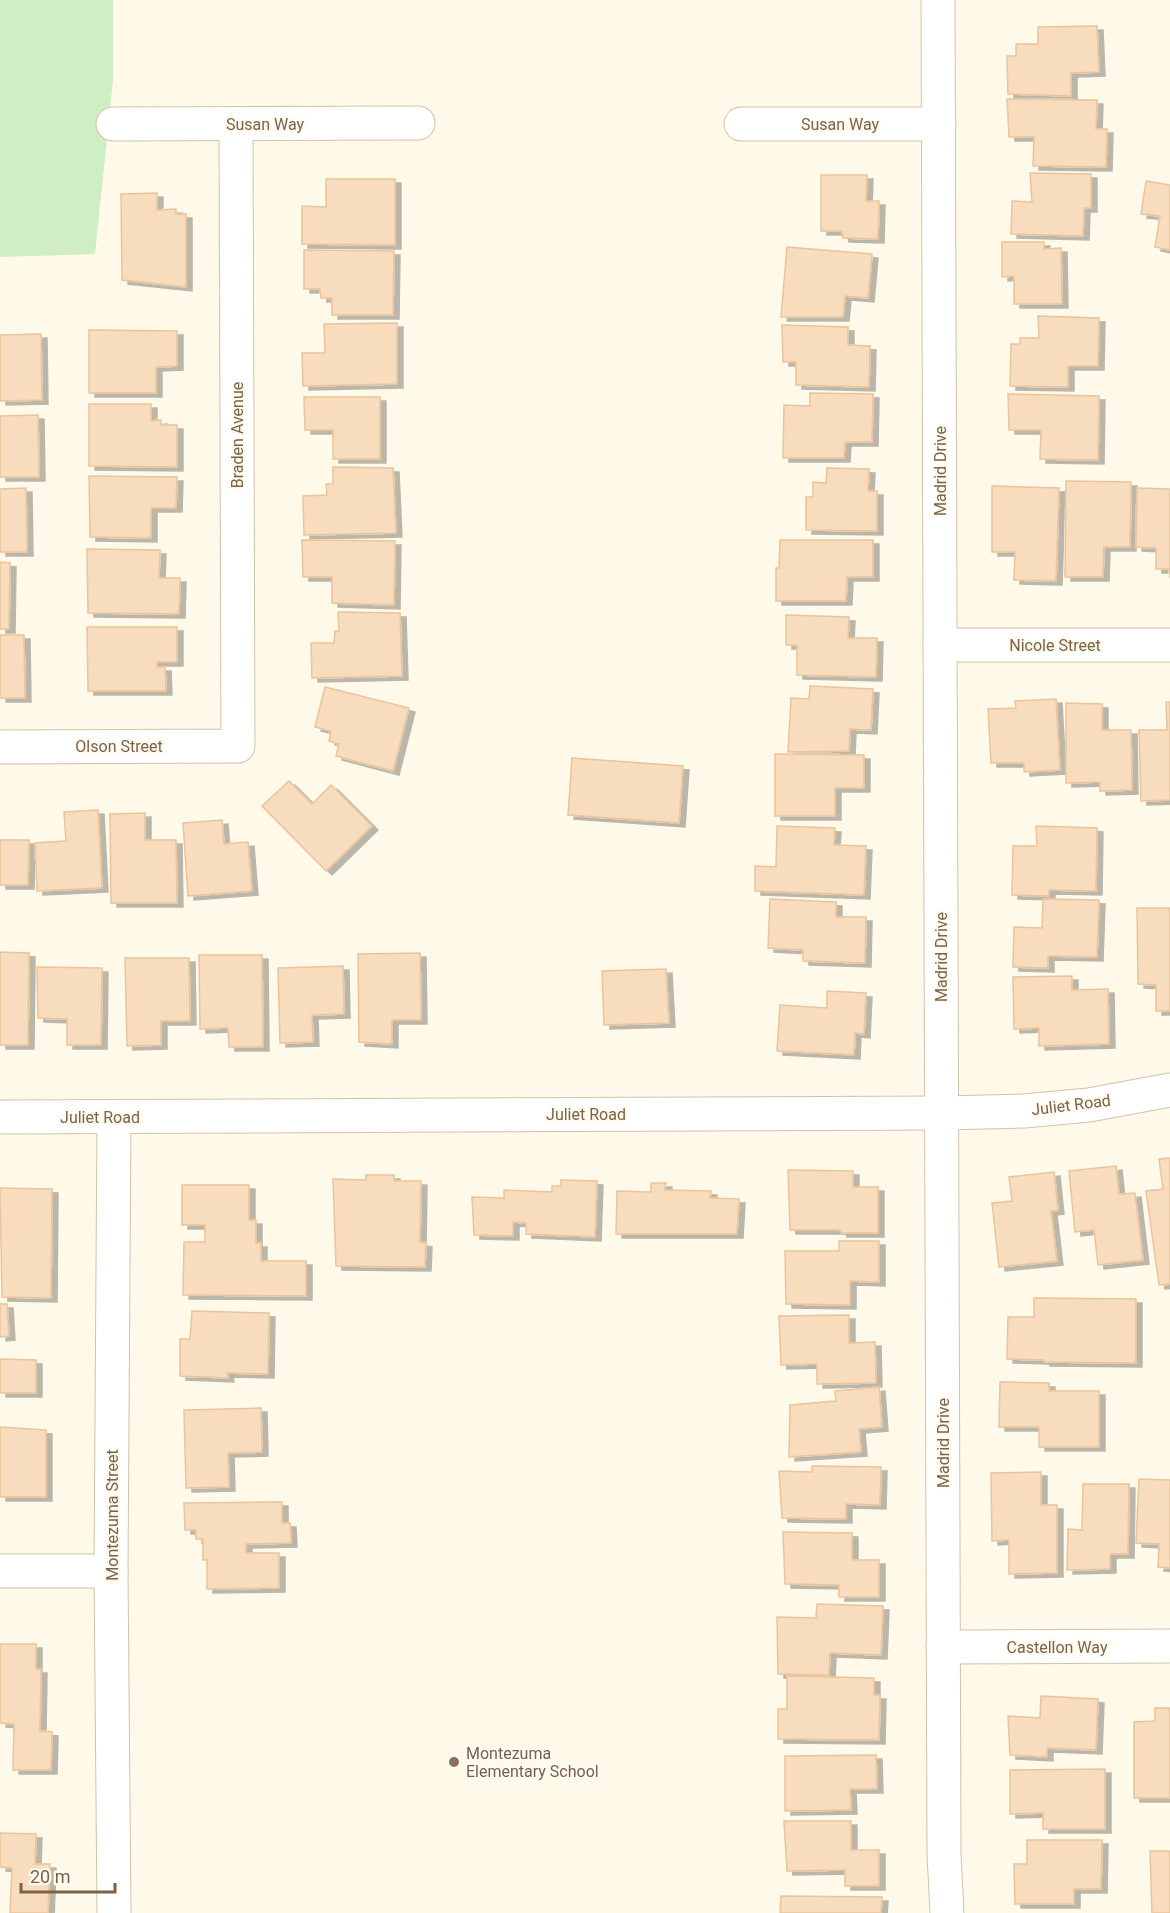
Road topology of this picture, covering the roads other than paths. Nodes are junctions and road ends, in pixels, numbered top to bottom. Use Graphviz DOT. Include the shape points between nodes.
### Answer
graph roads {
  1 [pos="938,0"];
  2 [pos="418,123"];
  3 [pos="113,124"];
  4 [pos="236,124"];
  5 [pos="741,124"];
  6 [pos="939,124"];
  7 [pos="940,645"];
  8 [pos="1170,645"];
  9 [pos="238,746"];
  10 [pos="0,747"];
  11 [pos="1170,1090"];
  12 [pos="942,1113"];
  13 [pos="0,1117"];
  14 [pos="114,1117"];
  15 [pos="0,1571"];
  16 [pos="111,1571"];
  17 [pos="1170,1646"];
  18 [pos="944,1647"];
  19 [pos="114,1913"];
  20 [pos="947,1913"];
  1 -- 6 [label="street, Madrid Drive"];
  2 -- 4 [label="street, Susan Way"];
  3 -- 4 [label="street, Susan Way"];
  4 -- 9 [label="street, Braden Avenue"];
  5 -- 6 [label="street, Susan Way"];
  6 -- 7 [label="street, Madrid Drive"];
  7 -- 8 [label="street, Nicole Street"];
  7 -- 12 [label="street, Madrid Drive"];
  9 -- 10 [label="street, Olson Street"];
  11 -- 12 [label="street, Juliet Road" via="1089,1106"];
  12 -- 14 [label="street, Juliet Road"];
  12 -- 18 [label="street, Madrid Drive"];
  13 -- 14 [label="street, Juliet Road"];
  14 -- 16 [label="street, Montezuma Street"];
  15 -- 16 [label="street"];
  16 -- 19 [label="street, Montezuma Street"];
  17 -- 18 [label="street, Castellon Way"];
  18 -- 20 [label="street, Madrid Drive"];
}
